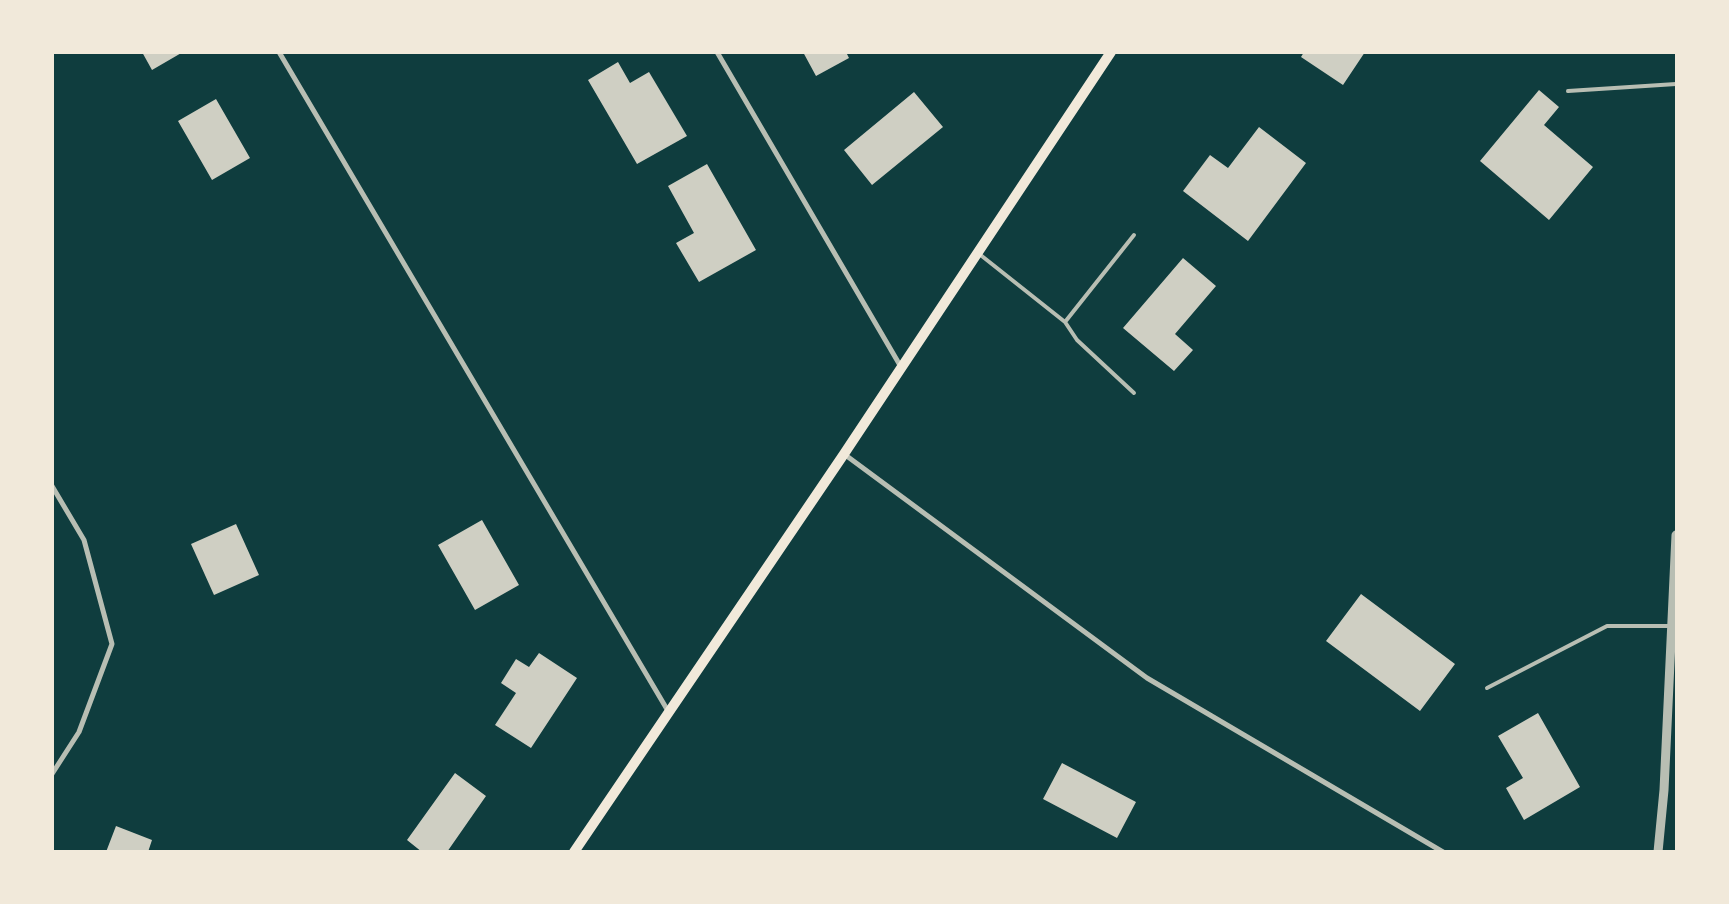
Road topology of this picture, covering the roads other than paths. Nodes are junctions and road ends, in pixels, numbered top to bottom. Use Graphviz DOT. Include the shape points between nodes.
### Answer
graph roads {
  1 [pos="280,52"];
  2 [pos="717,52"];
  3 [pos="1112,52"];
  4 [pos="1676,84"];
  5 [pos="1568,91"];
  6 [pos="1134,235"];
  7 [pos="978,253"];
  8 [pos="1065,322"];
  9 [pos="902,368"];
  10 [pos="1134,393"];
  11 [pos="844,454"];
  12 [pos="52,486"];
  13 [pos="1676,535"];
  14 [pos="1672,626"];
  15 [pos="1487,688"];
  16 [pos="668,711"];
  17 [pos="52,774"];
  18 [pos="574,852"];
  19 [pos="1443,852"];
  20 [pos="1658,852"];
  1 -- 16 [label="street"];
  2 -- 9 [label="street"];
  3 -- 7 [label="main road"];
  4 -- 5 [label="lane"];
  6 -- 8 [label="lane"];
  7 -- 8 [label="lane"];
  7 -- 9 [label="main road"];
  8 -- 10 [label="lane" via="1077,340"];
  9 -- 11 [label="main road"];
  11 -- 16 [label="main road"];
  11 -- 19 [label="street" via="1147,678"];
  12 -- 17 [label="street" via="84,540 112,644 79,732"];
  13 -- 14 [label="street"];
  14 -- 15 [label="lane" via="1608,626"];
  14 -- 20 [label="street"];
  16 -- 18 [label="main road"];
}
